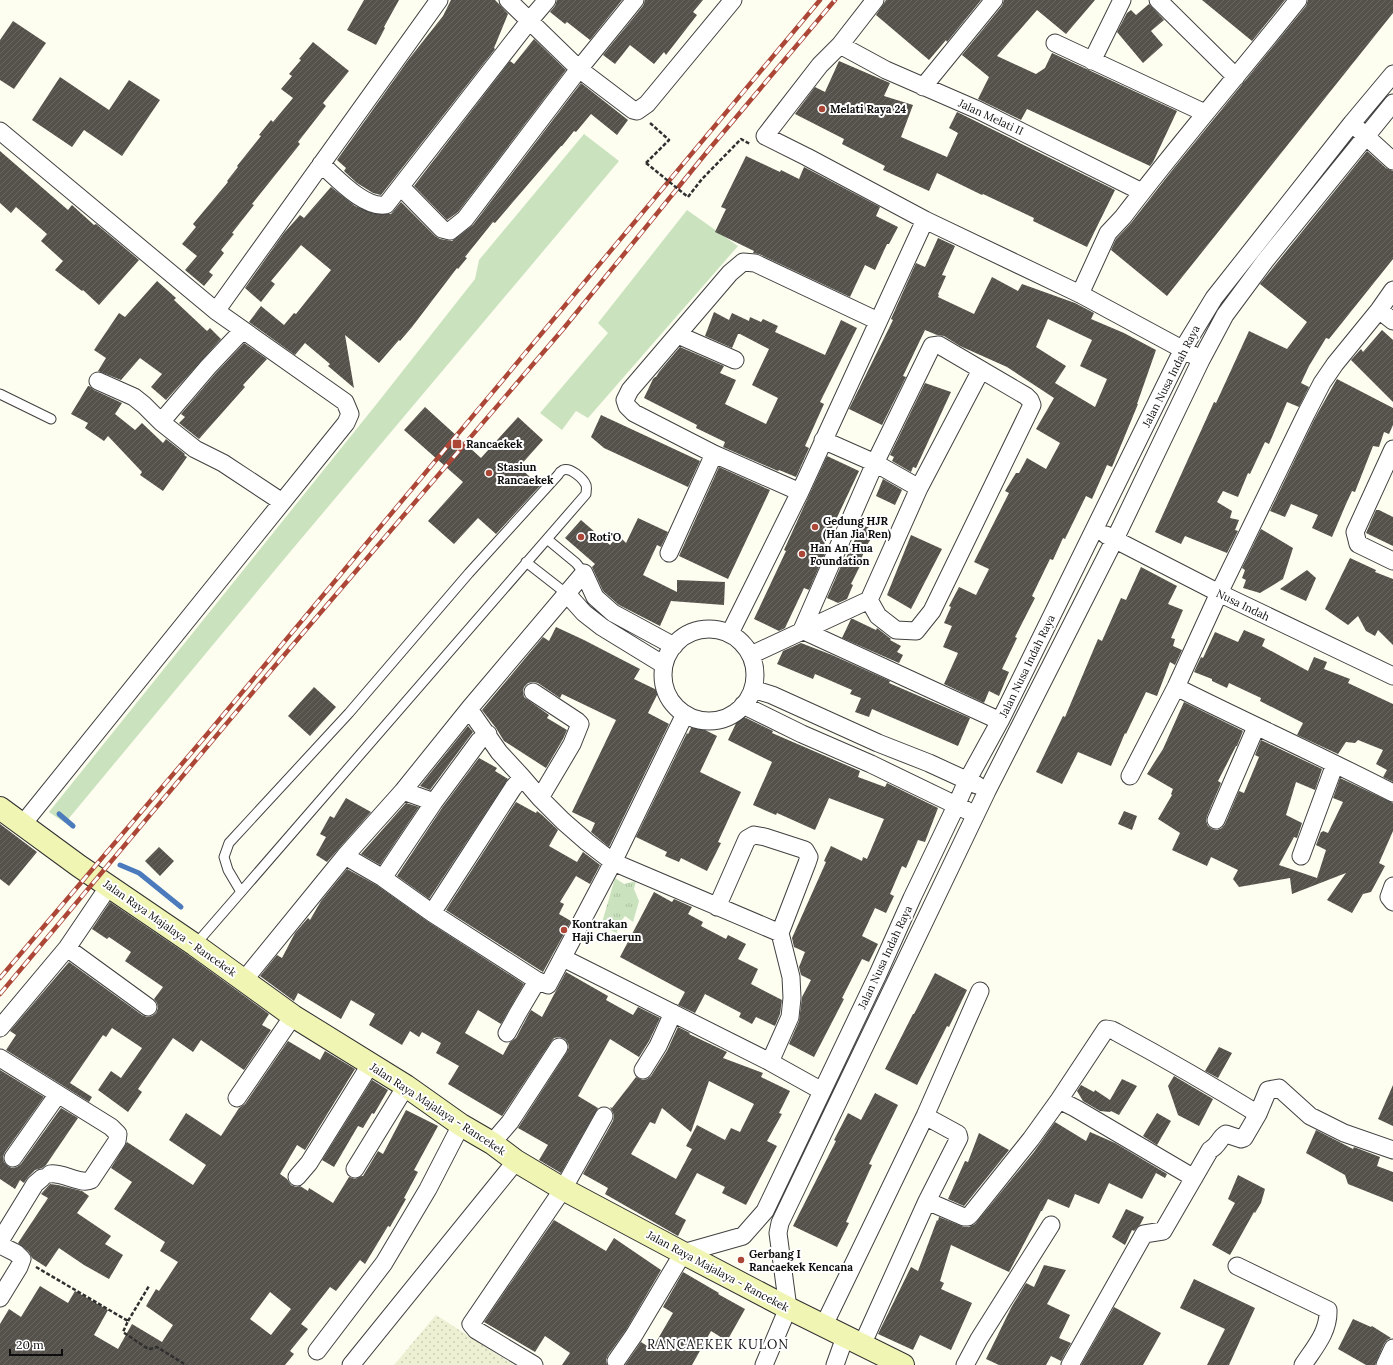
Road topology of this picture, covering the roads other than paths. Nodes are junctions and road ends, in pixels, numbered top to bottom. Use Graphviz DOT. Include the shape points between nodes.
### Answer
graph roads {
  1 [pos="439,0"];
  2 [pos="508,0"];
  3 [pos="547,0"];
  4 [pos="635,0"];
  5 [pos="733,0"];
  6 [pos="876,0"];
  7 [pos="994,0"];
  8 [pos="1122,0"];
  9 [pos="1158,0"];
  10 [pos="1298,0"];
  11 [pos="530,20"];
  12 [pos="1055,43"];
  13 [pos="840,45"];
  14 [pos="1092,61"];
  15 [pos="579,69"];
  16 [pos="1393,74"];
  17 [pos="1236,77"];
  18 [pos="923,87"];
  19 [pos="1393,103"];
  20 [pos="1205,113"];
  21 [pos="1352,123"];
  22 [pos="0,130"];
  23 [pos="1365,137"];
  24 [pos="1393,161"];
  25 [pos="321,164"];
  26 [pos="401,187"];
  27 [pos="1142,192"];
  28 [pos="925,220"];
  29 [pos="1393,290"];
  30 [pos="1080,294"];
  31 [pos="1379,310"];
  32 [pos="216,311"];
  33 [pos="1393,321"];
  34 [pos="878,322"];
  35 [pos="243,330"];
  36 [pos="678,335"];
  37 [pos="1183,349"];
  38 [pos="735,360"];
  39 [pos="1201,360"];
  40 [pos="981,370"];
  41 [pos="98,381"];
  42 [pos="0,394"];
  43 [pos="51,419"];
  44 [pos="161,422"];
  45 [pos="824,440"];
  46 [pos="1393,449"];
  47 [pos="714,454"];
  48 [pos="875,463"];
  49 [pos="919,488"];
  50 [pos="800,492"];
  51 [pos="282,502"];
  52 [pos="1094,530"];
  53 [pos="547,539"];
  54 [pos="1115,539"];
  55 [pos="669,553"];
  56 [pos="1393,561"];
  57 [pos="526,562"];
  58 [pos="584,573"];
  59 [pos="1219,593"];
  60 [pos="567,594"];
  61 [pos="869,600"];
  62 [pos="802,630"];
  63 [pos="730,633"];
  64 [pos="674,646"];
  65 [pos="751,655"];
  66 [pos="664,665"];
  67 [pos="1393,676"];
  68 [pos="1176,687"];
  69 [pos="753,689"];
  70 [pos="533,692"];
  71 [pos="743,705"];
  72 [pos="469,709"];
  73 [pos="685,714"];
  74 [pos="1000,721"];
  75 [pos="1256,727"];
  76 [pos="488,734"];
  77 [pos="1336,764"];
  78 [pos="1130,776"];
  79 [pos="522,777"];
  80 [pos="967,780"];
  81 [pos="403,791"];
  82 [pos="987,791"];
  83 [pos="1393,793"];
  84 [pos="540,798"];
  85 [pos="434,802"];
  86 [pos="956,806"];
  87 [pos="0,808"];
  88 [pos="976,814"];
  89 [pos="1216,820"];
  90 [pos="22,825"];
  91 [pos="345,856"];
  92 [pos="1301,856"];
  93 [pos="613,862"];
  94 [pos="383,878"];
  95 [pos="109,886"];
  96 [pos="1393,886"];
  97 [pos="241,892"];
  98 [pos="1393,902"];
  99 [pos="717,907"];
  100 [pos="432,912"];
  101 [pos="780,933"];
  102 [pos="195,945"];
  103 [pos="67,948"];
  104 [pos="563,958"];
  105 [pos="878,974"];
  106 [pos="244,980"];
  107 [pos="536,980"];
  108 [pos="896,983"];
  109 [pos="980,991"];
  110 [pos="148,1007"];
  111 [pos="674,1013"];
  112 [pos="293,1016"];
  113 [pos="0,1028"];
  114 [pos="507,1033"];
  115 [pos="559,1047"];
  116 [pos="0,1058"];
  117 [pos="770,1062"];
  118 [pos="370,1065"];
  119 [pos="643,1070"];
  120 [pos="406,1086"];
  121 [pos="822,1090"];
  122 [pos="58,1094"];
  123 [pos="237,1098"];
  124 [pos="1059,1100"];
  125 [pos="1258,1114"];
  126 [pos="604,1116"];
  127 [pos="925,1116"];
  128 [pos="461,1125"];
  129 [pos="492,1143"];
  130 [pos="1393,1150"];
  131 [pos="13,1158"];
  132 [pos="516,1161"];
  133 [pos="355,1169"];
  134 [pos="297,1177"];
  135 [pos="1194,1178"];
  136 [pos="564,1188"];
  137 [pos="927,1201"];
  138 [pos="1051,1224"];
  139 [pos="0,1241"];
  140 [pos="0,1245"];
  141 [pos="683,1254"];
  142 [pos="1237,1266"];
  143 [pos="0,1298"];
  144 [pos="788,1308"];
  145 [pos="824,1325"];
  146 [pos="854,1341"];
  147 [pos="1393,1348"];
  148 [pos="317,1351"];
  149 [pos="616,1361"];
  150 [pos="351,1365"];
  151 [pos="534,1365"];
  152 [pos="764,1365"];
  153 [pos="835,1365"];
  154 [pos="903,1365"];
  155 [pos="965,1365"];
  156 [pos="1070,1365"];
  157 [pos="1303,1365"];
  158 [pos="1385,1365"];
  1 -- 25 [label="street"];
  2 -- 11 [label="street"];
  3 -- 11 [label="street"];
  4 -- 15 [label="street"];
  5 -- 15 [label="street" via="647,104 637,111"];
  6 -- 13 [label="street"];
  7 -- 18 [label="street"];
  8 -- 14 [label="street"];
  9 -- 17 [label="street"];
  10 -- 17 [label="street"];
  11 -- 15 [label="street"];
  11 -- 26 [label="street"];
  12 -- 14 [label="street"];
  13 -- 18 [label="street, Jalan Melati II"];
  13 -- 28 [label="street" via="820,65 765,136"];
  14 -- 20 [label="street"];
  15 -- 26 [label="street" via="465,219 450,231 442,229"];
  16 -- 21 [label="street, Jalan Nusa Indah Raya"];
  17 -- 20 [label="street"];
  18 -- 27 [label="street, Jalan Melati II" via="978,110"];
  19 -- 23 [label="street, Jalan Nusa Indah Raya"];
  20 -- 27 [label="street"];
  21 -- 23 [label="street"];
  21 -- 37 [label="street, Jalan Nusa Indah Raya" via="1214,298"];
  22 -- 32 [label="street"];
  23 -- 24 [label="street"];
  23 -- 39 [label="street, Jalan Nusa Indah Raya" via="1225,315"];
  25 -- 26 [label="street" via="359,197 379,206 386,205"];
  25 -- 32 [label="street"];
  27 -- 30 [label="street" via="1108,234"];
  28 -- 30 [label="street"];
  28 -- 34 [label="street"];
  29 -- 31 [label="street"];
  30 -- 37 [label="street"];
  31 -- 33 [label="street"];
  31 -- 59 [label="street" via="1322,383"];
  32 -- 35 [label="street"];
  34 -- 36 [label="street" via="755,262 743,262 730,273"];
  34 -- 45 [label="street"];
  35 -- 44 [label="street"];
  35 -- 51 [label="street" via="345,402 350,414 346,423"];
  36 -- 38 [label="street"];
  36 -- 47 [label="street" via="630,390 625,400 634,413"];
  37 -- 39 [label="street"];
  37 -- 52 [label="street, Jalan Nusa Indah Raya"];
  39 -- 54 [label="street, Jalan Nusa Indah Raya"];
  40 -- 48 [label="street" via="939,345 932,346"];
  40 -- 49 [label="street"];
  40 -- 61 [label="street" via="1026,396 1032,405 932,611 916,631 896,630 878,616"];
  41 -- 44 [label="street" via="134,397"];
  42 -- 43 [label="lane"];
  44 -- 51 [label="street" via="195,448 223,463"];
  45 -- 48 [label="street"];
  45 -- 50 [label="street"];
  46 -- 56 [label="street" via="1355,532 1358,544"];
  47 -- 50 [label="street"];
  47 -- 55 [label="street"];
  48 -- 49 [label="street"];
  48 -- 62 [label="street"];
  49 -- 61 [label="street"];
  50 -- 63 [label="street"];
  51 -- 90 [label="street"];
  52 -- 54 [label="street, Nusa Indah"];
  52 -- 74 [label="street, Jalan Nusa Indah Raya"];
  53 -- 57 [label="lane"];
  53 -- 58 [label="lane"];
  53 -- 97 [label="lane" via="586,494 587,486 576,474 568,470 563,470 558,475 469,573 349,713 229,843 224,857 228,870"];
  54 -- 59 [label="street, Nusa Indah"];
  54 -- 82 [label="street, Jalan Nusa Indah Raya"];
  57 -- 60 [label="lane"];
  57 -- 97 [label="lane"];
  58 -- 60 [label="street"];
  58 -- 64 [label="street" via="595,597 613,613"];
  59 -- 67 [label="street, Nusa Indah"];
  59 -- 68 [label="street"];
  60 -- 66 [label="street" via="584,613 602,627"];
  60 -- 72 [label="street"];
  61 -- 62 [label="street"];
  62 -- 65 [label="street"];
  62 -- 74 [label="street"];
  63 -- 64 [label="street" via="714,628 699,629 684,636"];
  63 -- 65 [label="street" via="742,642"];
  64 -- 66 [label="street"];
  65 -- 69 [label="street" via="756,670"];
  66 -- 73 [label="street" via="664,682 669,694 675,706"];
  68 -- 75 [label="street"];
  68 -- 78 [label="street"];
  69 -- 71 [label="street"];
  69 -- 80 [label="street"];
  70 -- 84 [label="street" via="580,724 572,744"];
  71 -- 73 [label="street" via="736,713 724,719 698,720"];
  71 -- 86 [label="street"];
  72 -- 76 [label="street"];
  72 -- 81 [label="street"];
  73 -- 93 [label="street"];
  74 -- 80 [label="street, Jalan Nusa Indah Raya"];
  75 -- 77 [label="street"];
  75 -- 89 [label="street"];
  76 -- 79 [label="street" via="499,752"];
  76 -- 85 [label="street" via="479,741"];
  77 -- 83 [label="street"];
  77 -- 92 [label="street"];
  79 -- 84 [label="street"];
  79 -- 100 [label="street"];
  80 -- 82 [label="street"];
  80 -- 86 [label="street, Jalan Nusa Indah Raya"];
  81 -- 85 [label="street"];
  81 -- 91 [label="street"];
  82 -- 88 [label="street, Jalan Nusa Indah Raya"];
  84 -- 93 [label="street" via="563,821"];
  85 -- 94 [label="street"];
  86 -- 88 [label="street"];
  86 -- 105 [label="street, Jalan Nusa Indah Raya"];
  87 -- 90 [label="main road, Jalan Raya Majalaya - Rancekek"];
  88 -- 108 [label="street, Jalan Nusa Indah Raya"];
  90 -- 95 [label="main road, Jalan Raya Majalaya - Rancekek"];
  91 -- 94 [label="street"];
  91 -- 106 [label="street"];
  93 -- 99 [label="street"];
  93 -- 104 [label="street"];
  94 -- 100 [label="street"];
  95 -- 102 [label="main road, Jalan Raya Majalaya - Rancekek"];
  95 -- 103 [label="street"];
  96 -- 98 [label="street" via="1389,897"];
  97 -- 102 [label="lane"];
  99 -- 101 [label="street"];
  99 -- 101 [label="street" via="747,839 754,835 805,850 807,863"];
  100 -- 107 [label="street"];
  101 -- 117 [label="street" via="791,977 792,998 790,1017"];
  102 -- 106 [label="main road, Jalan Raya Majalaya - Rancekek"];
  103 -- 110 [label="street"];
  103 -- 113 [label="street"];
  104 -- 107 [label="street" via="548,985"];
  104 -- 111 [label="street"];
  105 -- 108 [label="street"];
  105 -- 121 [label="street, Jalan Nusa Indah Raya"];
  106 -- 112 [label="main road, Jalan Raya Majalaya - Rancekek"];
  107 -- 114 [label="street"];
  108 -- 144 [label="street, Jalan Nusa Indah Raya" via="780,1223 778,1233"];
  109 -- 127 [label="street"];
  111 -- 117 [label="street"];
  111 -- 119 [label="street"];
  112 -- 118 [label="main road, Jalan Raya Majalaya - Rancekek"];
  112 -- 123 [label="street"];
  115 -- 129 [label="street" via="510,1122"];
  116 -- 122 [label="street"];
  117 -- 121 [label="street"];
  118 -- 120 [label="main road, Jalan Raya Majalaya - Rancekek"];
  118 -- 134 [label="street" via="309,1163"];
  120 -- 128 [label="main road, Jalan Raya Majalaya - Rancekek"];
  120 -- 133 [label="street"];
  121 -- 141 [label="street, Jalan Nusa Indah Raya" via="765,1211 743,1236"];
  122 -- 131 [label="street"];
  122 -- 139 [label="street" via="111,1127 118,1134 117,1141 91,1180 86,1182 56,1174 46,1176 35,1184"];
  124 -- 125 [label="street" via="1108,1029 1195,1076"];
  124 -- 135 [label="street"];
  124 -- 137 [label="street" via="971,1214 964,1217"];
  125 -- 130 [label="street" via="1268,1090 1279,1088 1310,1116 1344,1133"];
  125 -- 135 [label="street" via="1244,1138 1226,1134 1223,1136 1210,1150"];
  126 -- 136 [label="street"];
  127 -- 137 [label="street" via="959,1135"];
  127 -- 145 [label="street"];
  128 -- 129 [label="main road, Jalan Raya Majalaya - Rancekek"];
  128 -- 148 [label="street" via="428,1189 384,1263"];
  129 -- 132 [label="main road, Jalan Raya Majalaya - Rancekek"];
  132 -- 136 [label="main road, Jalan Raya Majalaya - Rancekek"];
  132 -- 150 [label="street"];
  135 -- 156 [label="street" via="1163,1230 1144,1234"];
  136 -- 141 [label="main road, Jalan Raya Majalaya - Rancekek"];
  136 -- 151 [label="street" via="471,1324 476,1330"];
  137 -- 146 [label="street"];
  138 -- 155 [label="street"];
  140 -- 143 [label="street" via="22,1259"];
  141 -- 144 [label="main road, Jalan Raya Majalaya - Rancekek"];
  141 -- 149 [label="street"];
  142 -- 157 [label="street" via="1328,1310 1326,1330"];
  144 -- 145 [label="main road, Jalan Raya Majalaya - Rancekek"];
  144 -- 152 [label="street"];
  145 -- 146 [label="main road, Jalan Raya Majalaya - Rancekek"];
  146 -- 153 [label="street"];
  146 -- 154 [label="main road, Jalan Raya Majalaya - Rancekek"];
  147 -- 158 [label="street"];
}
